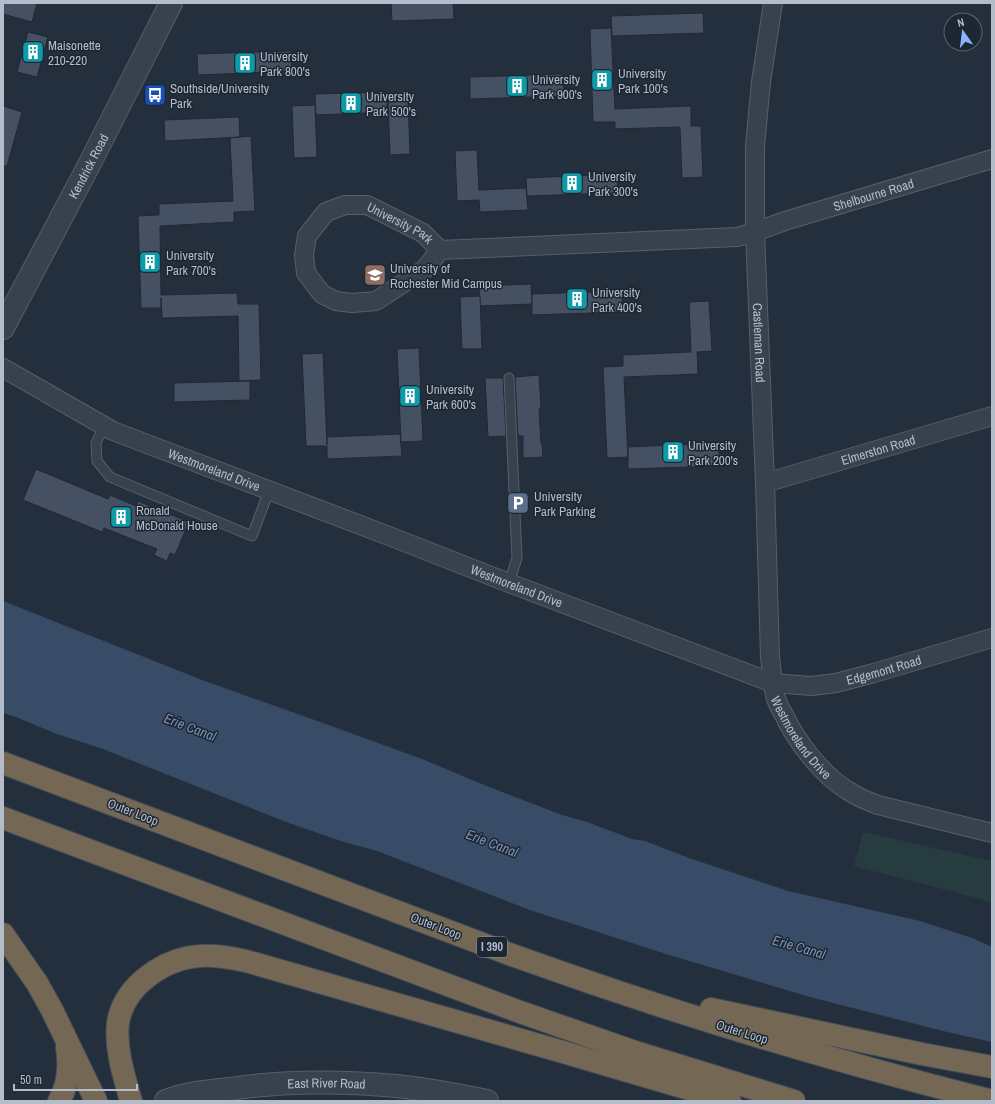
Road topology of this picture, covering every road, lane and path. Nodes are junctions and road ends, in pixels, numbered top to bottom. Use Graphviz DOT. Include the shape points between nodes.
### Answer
graph roads {
  1 [pos="171,3"];
  2 [pos="773,3"];
  3 [pos="992,159"];
  4 [pos="755,232"];
  5 [pos="440,250"];
  6 [pos="3,328"];
  7 [pos="3,368"];
  8 [pos="509,378"];
  9 [pos="992,416"];
  10 [pos="104,426"];
  11 [pos="765,483"];
  12 [pos="269,491"];
  13 [pos="509,583"];
  14 [pos="992,638"];
  15 [pos="773,683"];
  16 [pos="3,763"];
  17 [pos="3,818"];
  18 [pos="992,832"];
  19 [pos="3,934"];
  20 [pos="597,985"];
  21 [pos="64,1035"];
  22 [pos="992,1067"];
  23 [pos="59,1101"];
  24 [pos="96,1101"];
  25 [pos="131,1101"];
  26 [pos="166,1101"];
  27 [pos="487,1101"];
  28 [pos="730,1101"];
  29 [pos="794,1101"];
  30 [pos="992,1101"];
  1 -- 6 [label="street, Kendrick Road"];
  2 -- 4 [label="street, Castleman Road" via="761,82 755,146"];
  3 -- 4 [label="street, Shelbourne Road"];
  4 -- 5 [label="street, University Park" via="737,237"];
  4 -- 11 [label="street, Castleman Road"];
  5 -- 5 [label="street, University Park" via="423,233 368,205 345,205 326,212 307,236 304,255 306,273 322,294 352,303 376,301 425,270"];
  7 -- 10 [label="street, Westmoreland Drive"];
  8 -- 13 [label="lane" via="517,558"];
  9 -- 11 [label="street, Elmerston Road"];
  10 -- 12 [label="street, Westmoreland Drive"];
  10 -- 12 [label="lane" via="96,443 97,461 110,477 252,536"];
  11 -- 15 [label="street, Castleman Road"];
  12 -- 13 [label="street, Westmoreland Drive"];
  13 -- 15 [label="street, Westmoreland Drive"];
  14 -- 15 [label="street, Edgemont Road" via="836,683 811,686"];
  15 -- 18 [label="street, Westmoreland Drive" via="776,700 806,751 847,790 878,805"];
  16 -- 20 [label="highway, Outer Loop / I 390"];
  17 -- 29 [label="highway" via="520,1012 656,1059"];
  19 -- 21 [label="highway" via="37,983"];
  20 -- 22 [label="highway"];
  20 -- 30 [label="highway, Outer Loop / I 390" via="799,1050"];
  21 -- 23 [label="highway" via="68,1076 66,1088"];
  21 -- 24 [label="highway"];
  25 -- 28 [label="highway" via="122,1069 118,1040 118,1024 123,1007 132,992 154,972 181,959 200,956 232,958 254,963"];
  26 -- 27 [label="street, East River Road" via="184,1095 246,1086 336,1083 396,1086"];
}
